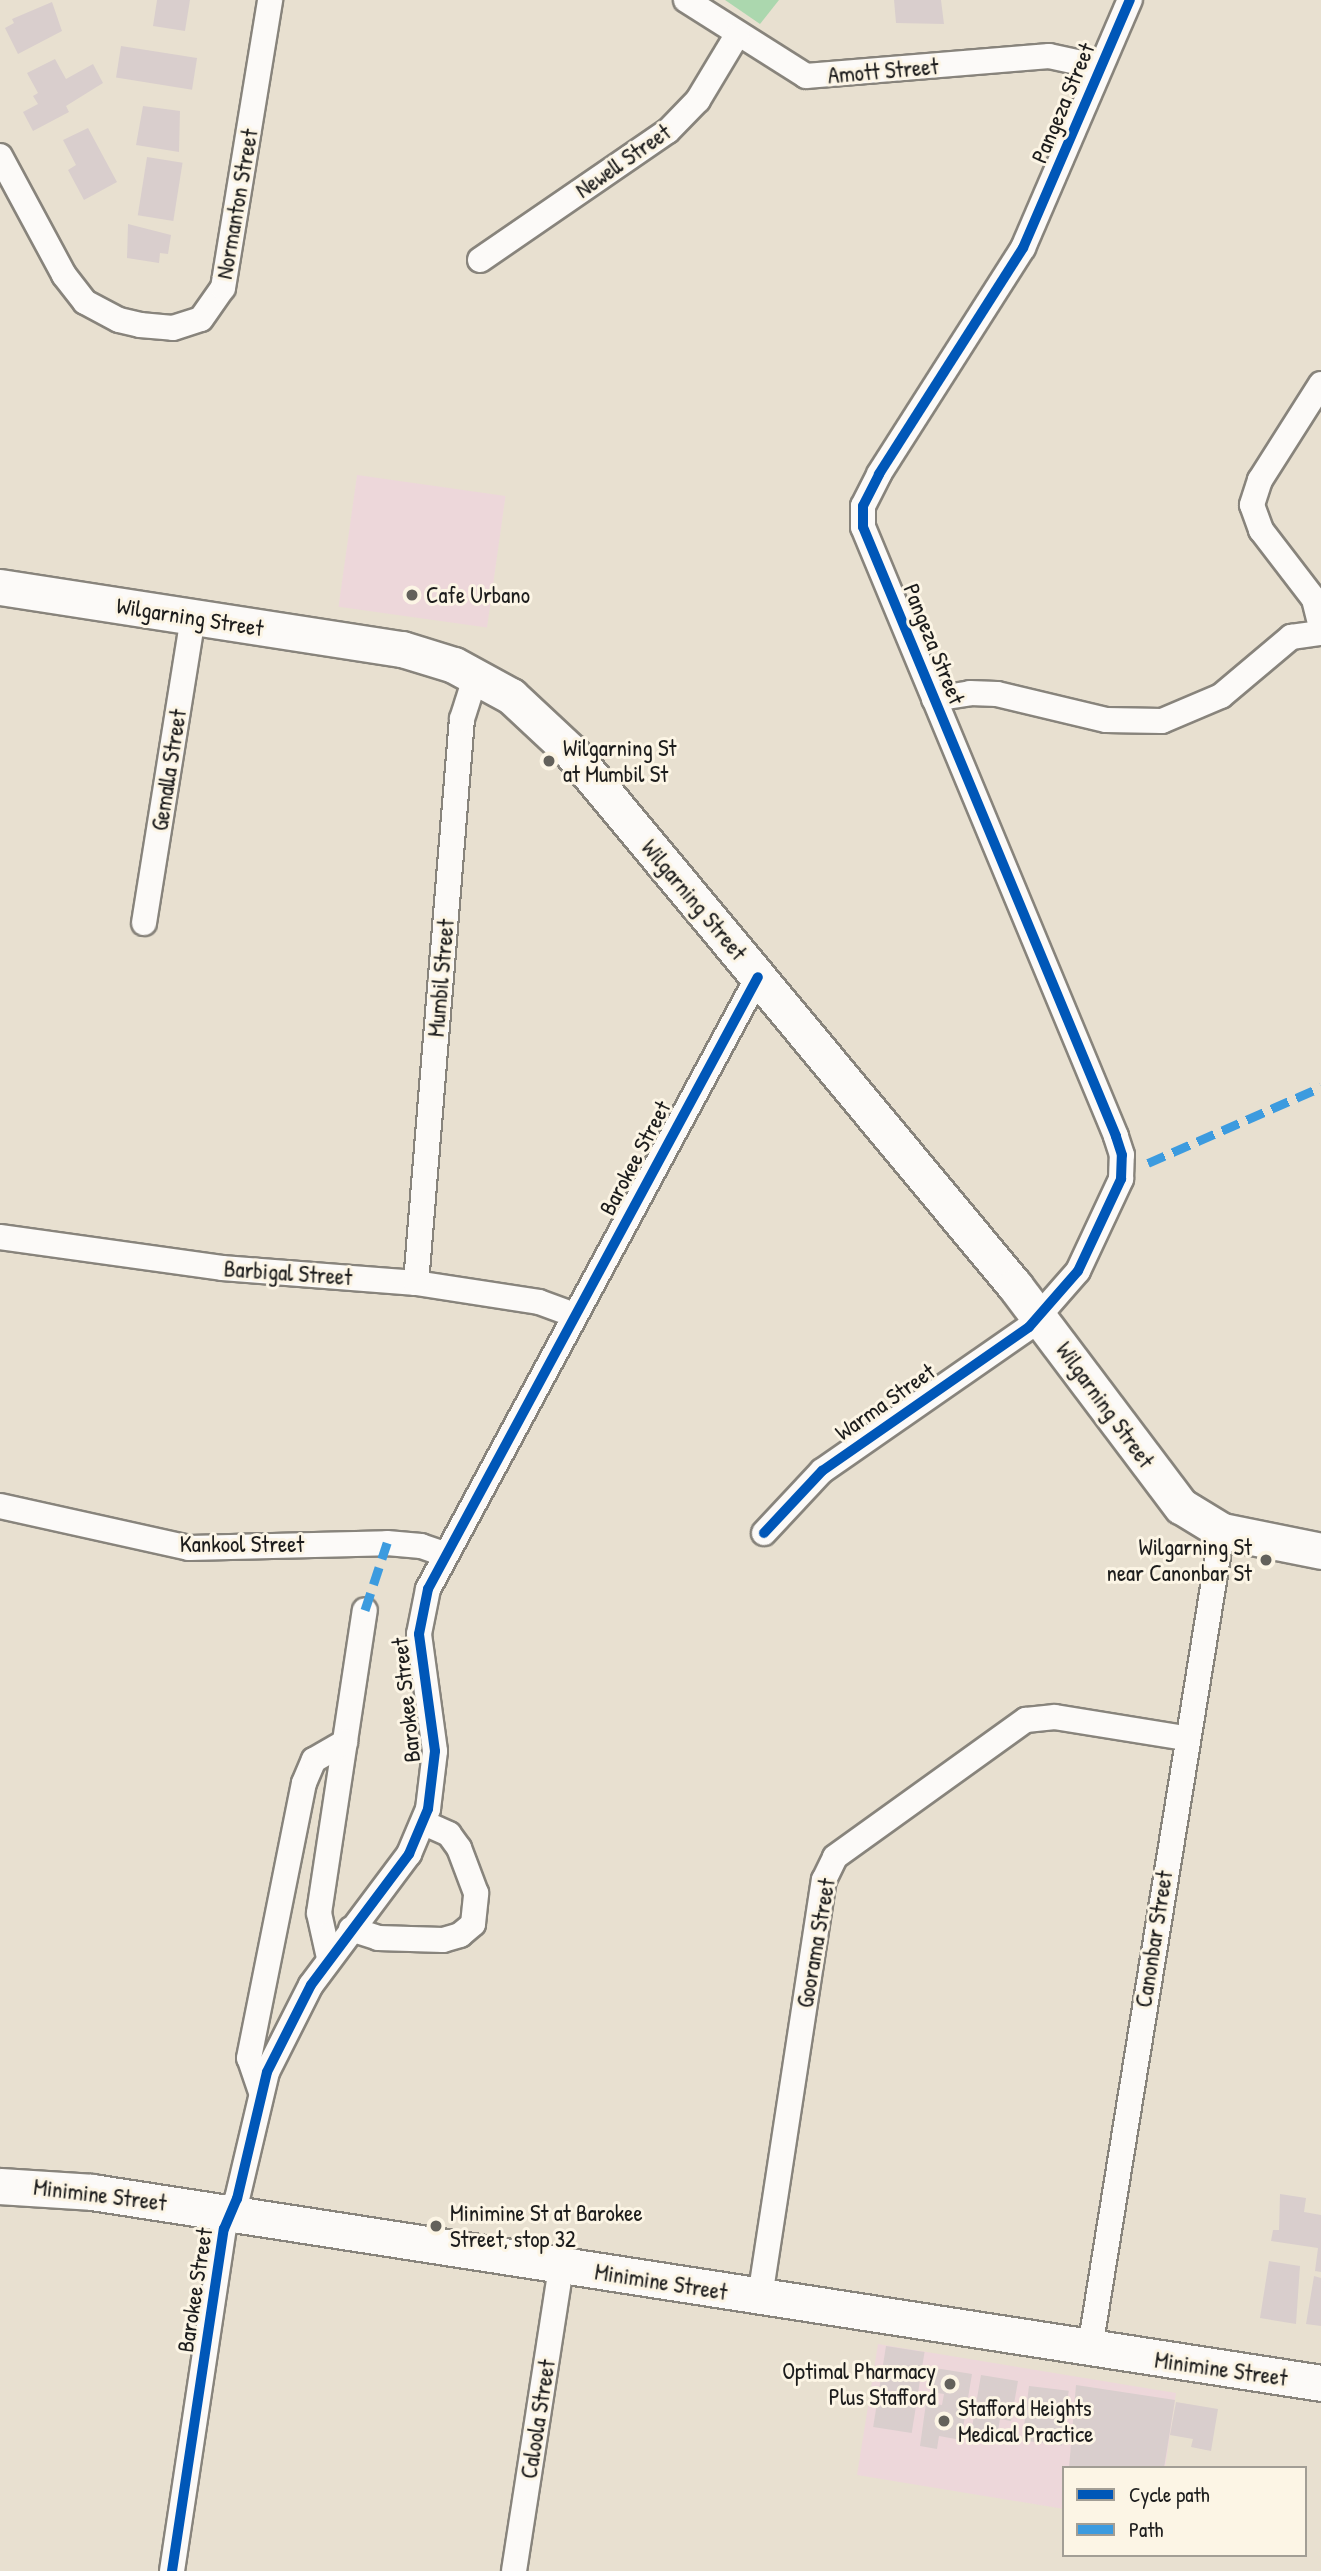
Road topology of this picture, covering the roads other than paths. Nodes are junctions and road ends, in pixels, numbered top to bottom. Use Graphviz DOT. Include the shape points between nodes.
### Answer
graph roads {
  1 [pos="270,0"];
  2 [pos="685,0"];
  3 [pos="1130,0"];
  4 [pos="737,35"];
  5 [pos="1100,67"];
  6 [pos="3,168"];
  7 [pos="480,260"];
  8 [pos="1321,384"];
  9 [pos="0,587"];
  10 [pos="193,617"];
  11 [pos="1321,630"];
  12 [pos="476,675"];
  13 [pos="934,699"];
  14 [pos="145,923"];
  15 [pos="758,976"];
  16 [pos="0,1237"];
  17 [pos="416,1283"];
  18 [pos="574,1315"];
  19 [pos="1039,1315"];
  20 [pos="0,1506"];
  21 [pos="1222,1531"];
  22 [pos="764,1533"];
  23 [pos="1321,1551"];
  24 [pos="444,1554"];
  25 [pos="365,1610"];
  26 [pos="1185,1738"];
  27 [pos="345,1742"];
  28 [pos="424,1823"];
  29 [pos="351,1928"];
  30 [pos="329,1958"];
  31 [pos="261,2092"];
  32 [pos="0,2186"];
  33 [pos="231,2214"];
  34 [pos="561,2267"];
  35 [pos="760,2297"];
  36 [pos="1090,2348"];
  37 [pos="1321,2383"];
  38 [pos="172,2571"];
  39 [pos="514,2571"];
  1 -- 6 [label="street, Normanton Street" via="223,288 201,319 160,328 118,320 91,306 64,275"];
  2 -- 4 [label="street, Amott Street"];
  3 -- 5 [label="street, Pangeza Street"];
  4 -- 5 [label="street, Amott Street" via="795,72 817,77 1049,56"];
  4 -- 7 [label="street, Newell Street" via="698,100 667,131"];
  5 -- 13 [label="street, Pangeza Street" via="1023,248 863,506 863,527"];
  8 -- 11 [label="street" via="1260,480 1252,505 1261,530 1314,599"];
  9 -- 10 [label="street, Wilgarning Street"];
  10 -- 12 [label="street, Wilgarning Street" via="402,649"];
  10 -- 14 [label="street, Gemalla Street"];
  11 -- 13 [label="street" via="1291,638 1221,696 1163,721 1106,720 997,694"];
  12 -- 15 [label="street, Wilgarning Street" via="511,696 551,730"];
  12 -- 17 [label="street, Mumbil Street" via="461,719"];
  13 -- 19 [label="street, Pangeza Street" via="1122,1155 1117,1189 1078,1271"];
  15 -- 18 [label="street, Barokee Street"];
  15 -- 19 [label="street, Wilgarning Street"];
  16 -- 17 [label="street, Barbigal Street" via="222,1268"];
  17 -- 18 [label="street, Barbigal Street" via="539,1302"];
  18 -- 24 [label="street, Barokee Street"];
  19 -- 21 [label="street, Wilgarning Street" via="1170,1494 1193,1516"];
  19 -- 22 [label="street, Warma Street" via="1029,1327 822,1471"];
  20 -- 24 [label="street, Kankool Street" via="189,1548 387,1543"];
  21 -- 23 [label="street, Wilgarning Street"];
  21 -- 26 [label="street, Canonbar Street"];
  24 -- 28 [label="street, Barokee Street" via="429,1589 419,1634 435,1751"];
  25 -- 27 [label="street, Barokee Street"];
  26 -- 35 [label="street, Goorama Street" via="1055,1717 1026,1720 835,1857 824,1880"];
  26 -- 36 [label="street, Canonbar Street"];
  27 -- 30 [label="street, Barokee Street" via="319,1913"];
  27 -- 31 [label="street" via="314,1760 306,1774 249,2057"];
  28 -- 29 [label="street, Barokee Street" via="409,1854"];
  28 -- 29 [label="street" via="449,1834 459,1848 477,1893 473,1924 460,1935 443,1940 374,1938"];
  29 -- 30 [label="street, Barokee Street"];
  30 -- 31 [label="street, Barokee Street" via="288,2026"];
  31 -- 33 [label="street, Barokee Street"];
  32 -- 33 [label="street, Minimine Street" via="63,2188"];
  33 -- 34 [label="street, Minimine Street"];
  33 -- 38 [label="street, Barokee Street" via="224,2229"];
  34 -- 35 [label="street, Minimine Street"];
  34 -- 39 [label="street, Caloola Street"];
  35 -- 36 [label="street, Minimine Street"];
  36 -- 37 [label="street, Minimine Street"];
}
